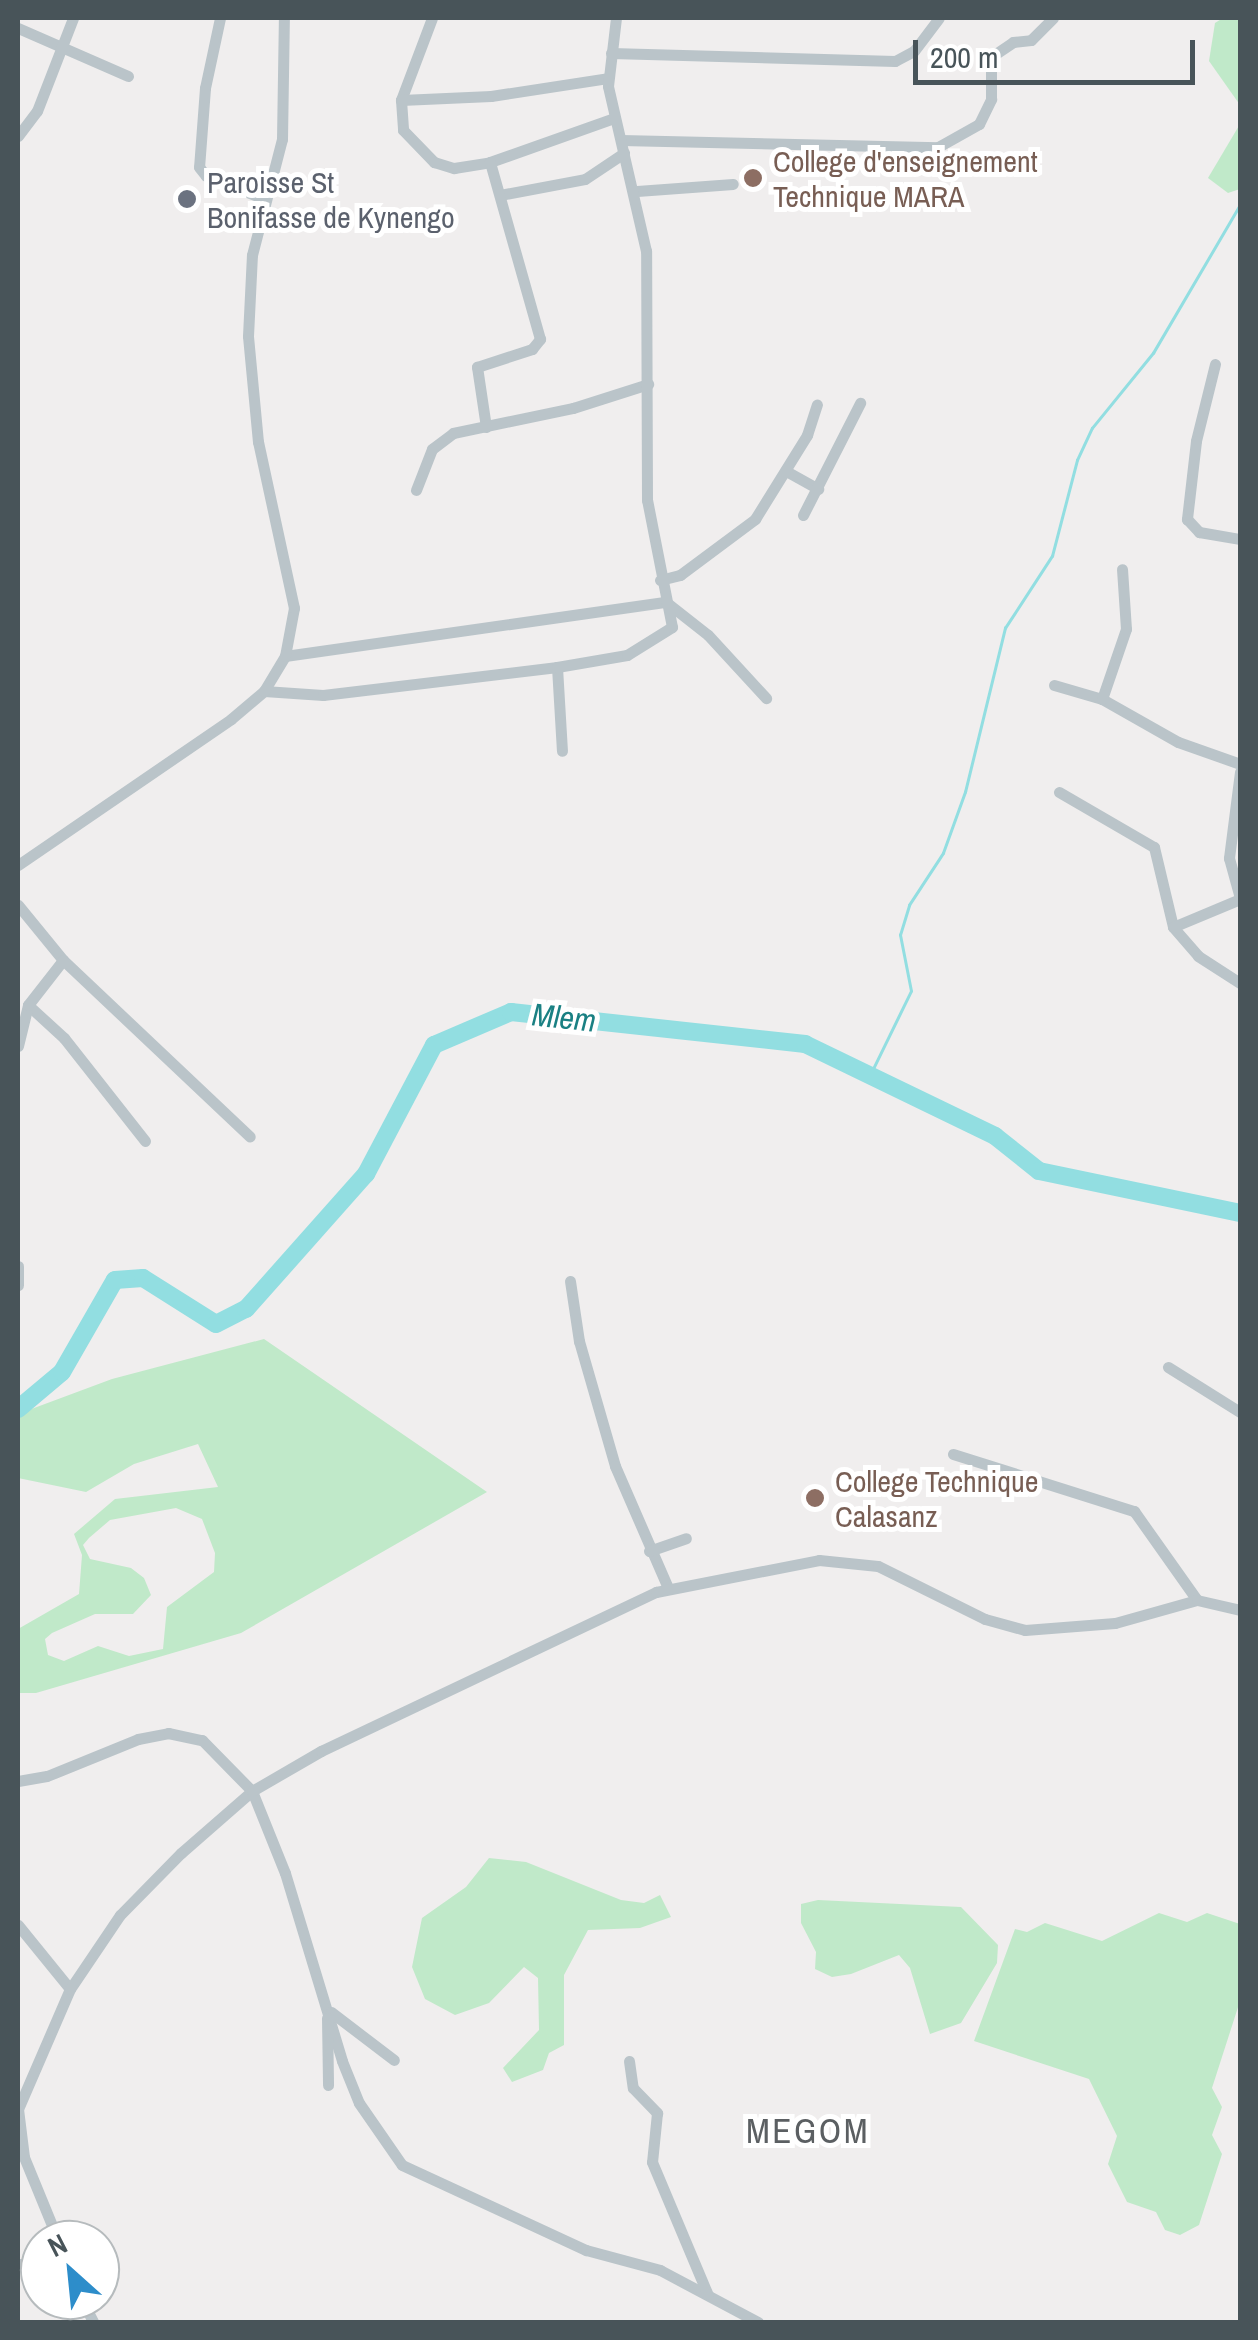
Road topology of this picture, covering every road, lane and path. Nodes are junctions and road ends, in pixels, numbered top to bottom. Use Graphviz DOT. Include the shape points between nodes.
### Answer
graph roads {
  1 [pos="73,18"];
  2 [pos="220,18"];
  3 [pos="284,18"];
  4 [pos="432,18"];
  5 [pos="616,18"];
  6 [pos="939,18"];
  7 [pos="1053,18"];
  8 [pos="18,28"];
  9 [pos="63,45"];
  10 [pos="610,53"];
  11 [pos="128,76"];
  12 [pos="608,78"];
  13 [pos="400,100"];
  14 [pos="614,118"];
  15 [pos="18,136"];
  16 [pos="622,146"];
  17 [pos="490,162"];
  18 [pos="733,184"];
  19 [pos="637,191"];
  20 [pos="500,195"];
  21 [pos="265,199"];
  22 [pos="1215,364"];
  23 [pos="648,384"];
  24 [pos="860,403"];
  25 [pos="817,405"];
  26 [pos="486,427"];
  27 [pos="786,471"];
  28 [pos="416,490"];
  29 [pos="818,490"];
  30 [pos="803,515"];
  31 [pos="1240,538"];
  32 [pos="1122,569"];
  33 [pos="660,580"];
  34 [pos="666,602"];
  35 [pos="285,656"];
  36 [pos="557,668"];
  37 [pos="1054,685"];
  38 [pos="264,691"];
  39 [pos="766,698"];
  40 [pos="1102,699"];
  41 [pos="562,751"];
  42 [pos="1240,764"];
  43 [pos="1240,772"];
  44 [pos="1059,792"];
  45 [pos="18,866"];
  46 [pos="1240,898"];
  47 [pos="18,905"];
  48 [pos="1172,927"];
  49 [pos="63,960"];
  50 [pos="1240,983"];
  51 [pos="28,1005"];
  52 [pos="18,1046"];
  53 [pos="250,1137"];
  54 [pos="145,1141"];
  55 [pos="18,1266"];
  56 [pos="570,1280"];
  57 [pos="18,1285"];
  58 [pos="1168,1367"];
  59 [pos="1240,1412"];
  60 [pos="953,1454"];
  61 [pos="686,1538"];
  62 [pos="650,1551"];
  63 [pos="668,1588"];
  64 [pos="1197,1600"];
  65 [pos="1240,1610"];
  66 [pos="18,1781"];
  67 [pos="252,1791"];
  68 [pos="18,1925"];
  69 [pos="70,1989"];
  70 [pos="328,2009"];
  71 [pos="394,2060"];
  72 [pos="629,2061"];
  73 [pos="328,2085"];
  74 [pos="18,2118"];
  75 [pos="50,2220"];
  76 [pos="708,2295"];
  77 [pos="758,2322"];
  1 -- 9 [label="street"];
  2 -- 21 [label="street" via="204,88 199,167"];
  3 -- 21 [label="street" via="282,139"];
  4 -- 13 [label="street"];
  5 -- 10 [label="street"];
  6 -- 10 [label="street" via="906,57 866,62"];
  7 -- 16 [label="street" via="1032,40 1013,42 987,62 990,99 963,138 938,146"];
  8 -- 9 [label="street"];
  9 -- 11 [label="street"];
  9 -- 15 [label="street" via="37,111"];
  10 -- 12 [label="street"];
  12 -- 13 [label="street" via="540,91"];
  12 -- 14 [label="street"];
  13 -- 17 [label="street" via="403,130 434,162 454,168"];
  14 -- 16 [label="street"];
  14 -- 17 [label="street"];
  16 -- 19 [label="street"];
  16 -- 20 [label="street" via="585,179"];
  17 -- 20 [label="street"];
  18 -- 19 [label="street"];
  19 -- 23 [label="street" via="646,251"];
  20 -- 26 [label="street" via="540,340 477,367"];
  21 -- 35 [label="street" via="252,255 248,336 258,442 294,608"];
  22 -- 31 [label="street" via="1196,441 1187,519 1199,532"];
  23 -- 26 [label="street"];
  23 -- 33 [label="street" via="647,500"];
  24 -- 29 [label="street"];
  25 -- 27 [label="street"];
  26 -- 28 [label="street" via="440,439"];
  27 -- 29 [label="street"];
  27 -- 33 [label="street" via="735,539 680,575"];
  29 -- 30 [label="street"];
  32 -- 40 [label="street" via="1126,629"];
  33 -- 34 [label="street"];
  34 -- 35 [label="street"];
  34 -- 36 [label="street" via="672,627 663,636 627,655"];
  34 -- 39 [label="street" via="708,635"];
  35 -- 38 [label="street"];
  36 -- 38 [label="street" via="323,695"];
  36 -- 41 [label="street"];
  37 -- 40 [label="street"];
  38 -- 45 [label="street"];
  40 -- 42 [label="street" via="1178,742"];
  43 -- 46 [label="street" via="1229,858"];
  44 -- 48 [label="street" via="1154,847"];
  46 -- 48 [label="street"];
  47 -- 49 [label="street"];
  48 -- 50 [label="street" via="1198,956"];
  49 -- 51 [label="street"];
  49 -- 53 [label="street"];
  51 -- 52 [label="street"];
  51 -- 54 [label="street" via="64,1038"];
  55 -- 57 [label="street"];
  56 -- 62 [label="street" via="579,1341 615,1466"];
  58 -- 59 [label="street"];
  60 -- 64 [label="street" via="1134,1511"];
  61 -- 62 [label="street"];
  62 -- 63 [label="street"];
  63 -- 64 [label="street" via="848,1560 878,1566 985,1619 1041,1631 1128,1620"];
  63 -- 67 [label="street" via="321,1751"];
  64 -- 65 [label="street"];
  66 -- 67 [label="street" via="138,1740 189,1733"];
  67 -- 69 [label="street" via="130,1903"];
  67 -- 70 [label="street"];
  68 -- 69 [label="street"];
  69 -- 74 [label="street" via="24,2085"];
  70 -- 71 [label="street"];
  70 -- 73 [label="street"];
  70 -- 76 [label="street" via="359,2103 412,2173"];
  72 -- 76 [label="street" via="633,2088 657,2113 652,2162"];
  74 -- 75 [label="street" via="24,2157"];
  76 -- 77 [label="street"];
}
